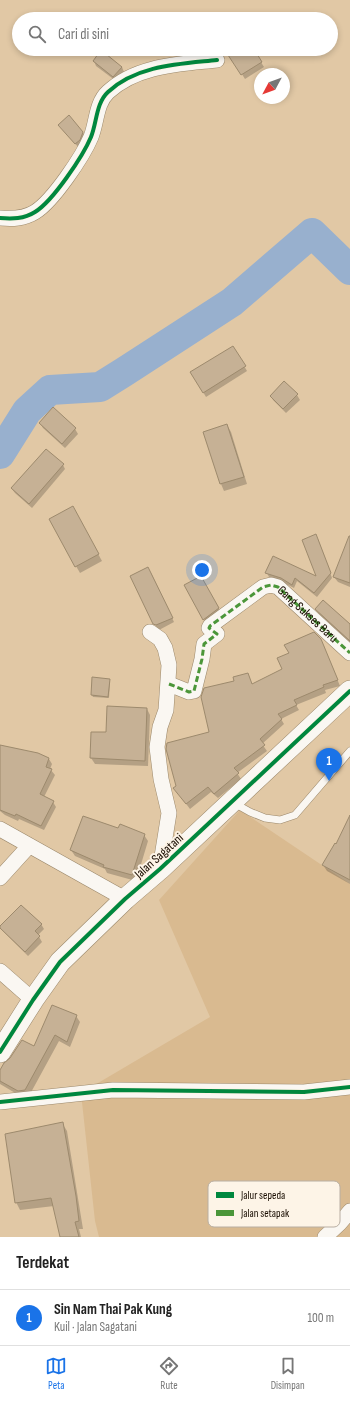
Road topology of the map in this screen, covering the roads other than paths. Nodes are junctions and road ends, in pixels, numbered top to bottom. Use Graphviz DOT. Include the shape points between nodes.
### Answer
graph roads {
  1 [pos="217,60"];
  2 [pos="0,218"];
  3 [pos="150,632"];
  4 [pos="350,653"];
  5 [pos="168,684"];
  6 [pos="350,691"];
  7 [pos="350,751"];
  8 [pos="231,802"];
  9 [pos="0,829"];
  10 [pos="29,846"];
  11 [pos="160,869"];
  12 [pos="0,878"];
  13 [pos="126,899"];
  14 [pos="0,971"];
  15 [pos="33,1000"];
  16 [pos="0,1052"];
  17 [pos="350,1087"];
  18 [pos="0,1102"];
  19 [pos="350,1211"];
  20 [pos="340,1223"];
  21 [pos="336,1227"];
  22 [pos="325,1237"];
  1 -- 2 [label="street" via="154,68 123,81 103,98 91,137 79,159 48,201 26,216"];
  3 -- 5 [label="street" via="160,639 165,648 169,665"];
  4 -- 5 [label="street, Gang Sukses Baru" via="278,587 271,585 263,587 210,626 209,628 217,634 204,644 194,691 189,692"];
  5 -- 11 [label="street" via="166,710 157,747 169,814"];
  6 -- 8 [label="street, Jalan Sagatani"];
  7 -- 8 [label="lane" via="295,815 280,820 265,818"];
  8 -- 11 [label="street, Jalan Sagatani"];
  9 -- 10 [label="street"];
  10 -- 12 [label="street"];
  10 -- 13 [label="street"];
  11 -- 13 [label="street, Jalan Sagatani"];
  13 -- 15 [label="street, Jalan Sagatani" via="60,962"];
  14 -- 15 [label="street"];
  15 -- 16 [label="street, Jalan Sagatani"];
  17 -- 18 [label="street" via="304,1092 113,1090"];
  19 -- 20 [label="street"];
  21 -- 22 [label="street"];
}
